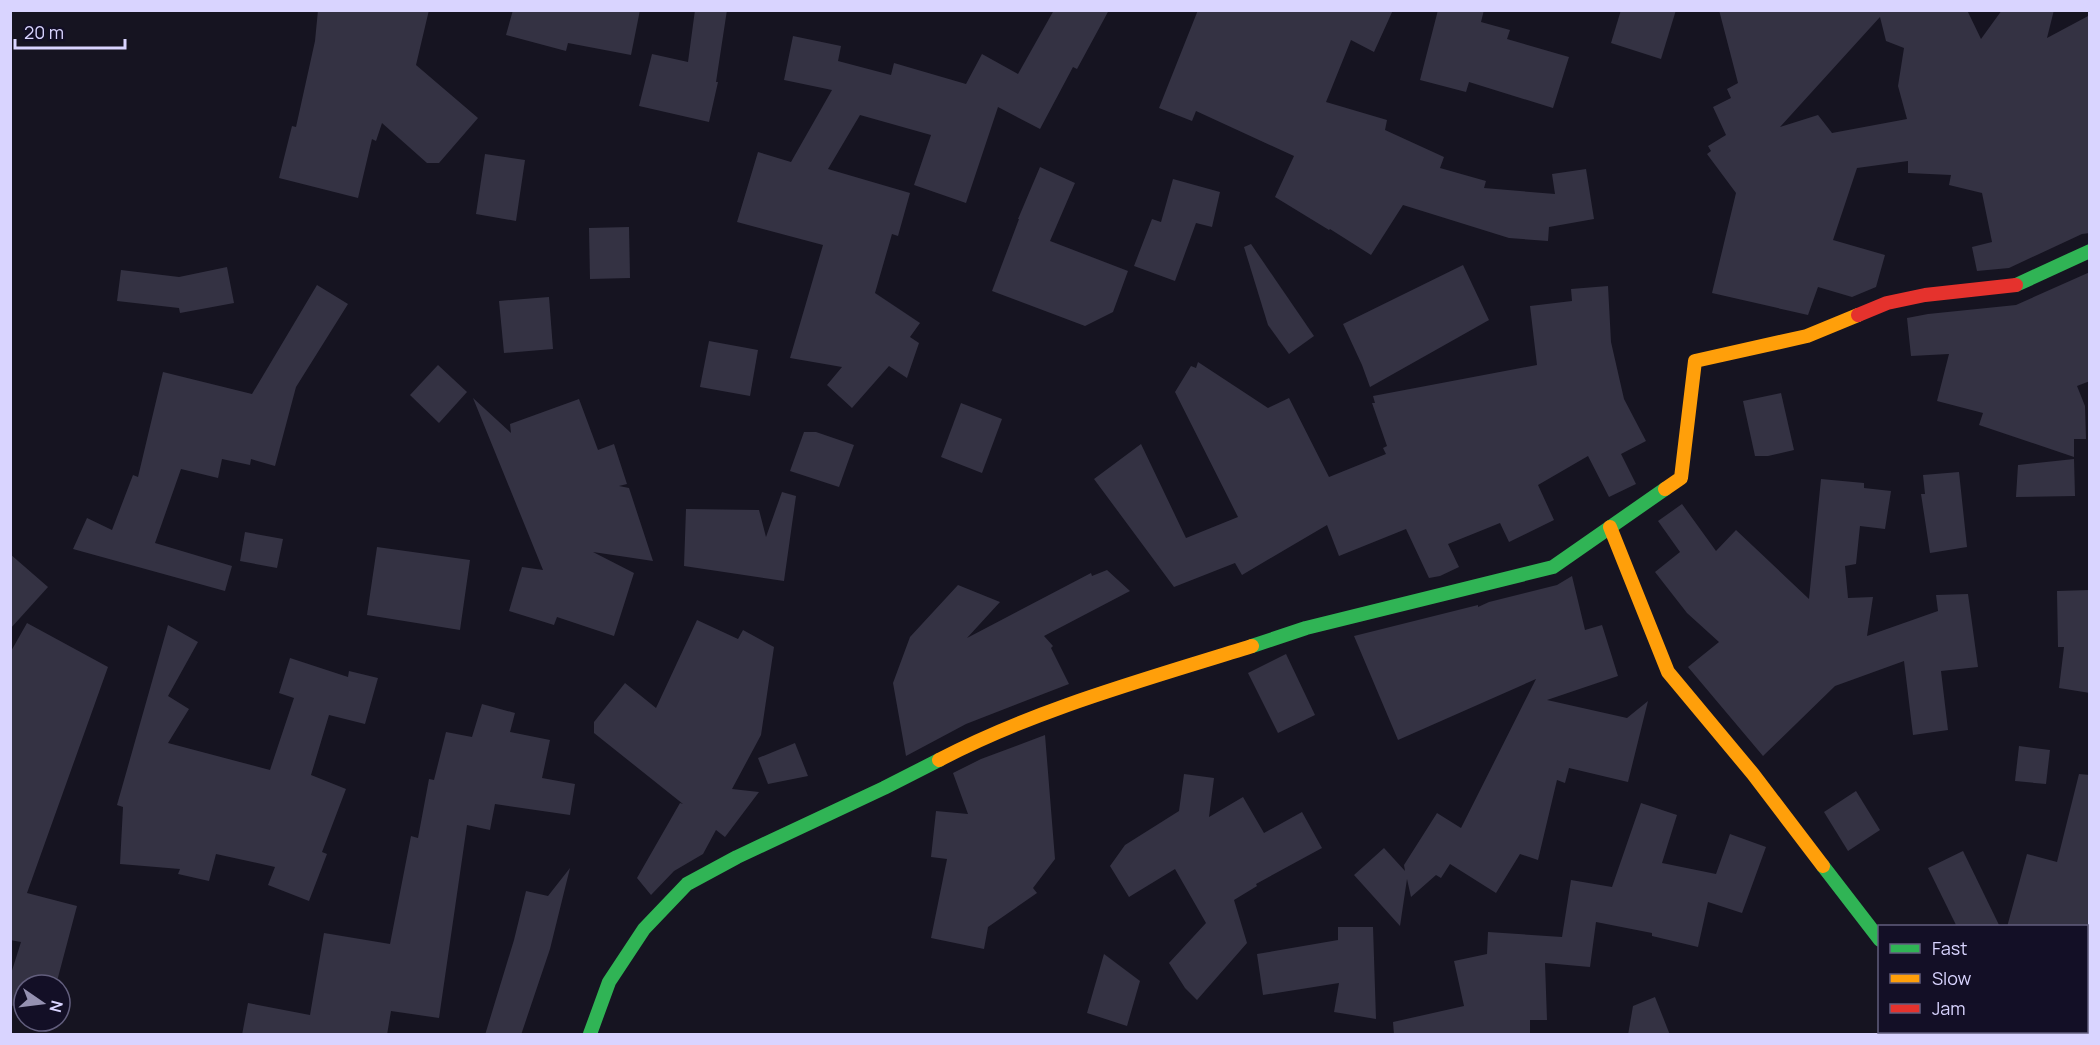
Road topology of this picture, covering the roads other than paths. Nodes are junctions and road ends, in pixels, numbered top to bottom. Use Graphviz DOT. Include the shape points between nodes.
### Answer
graph roads {
  1 [pos="2090,251"];
  2 [pos="1610,527"];
  3 [pos="1878,937"];
  4 [pos="590,1035"];
  1 -- 2 [label="street" via="2014,286 1887,303 1807,336 1695,361 1681,478"];
  2 -- 3 [label="street" via="1668,672 1753,774"];
  2 -- 4 [label="street" via="1553,567 1306,628 1042,715 973,742 737,857 687,884 644,929 609,982"];
}
